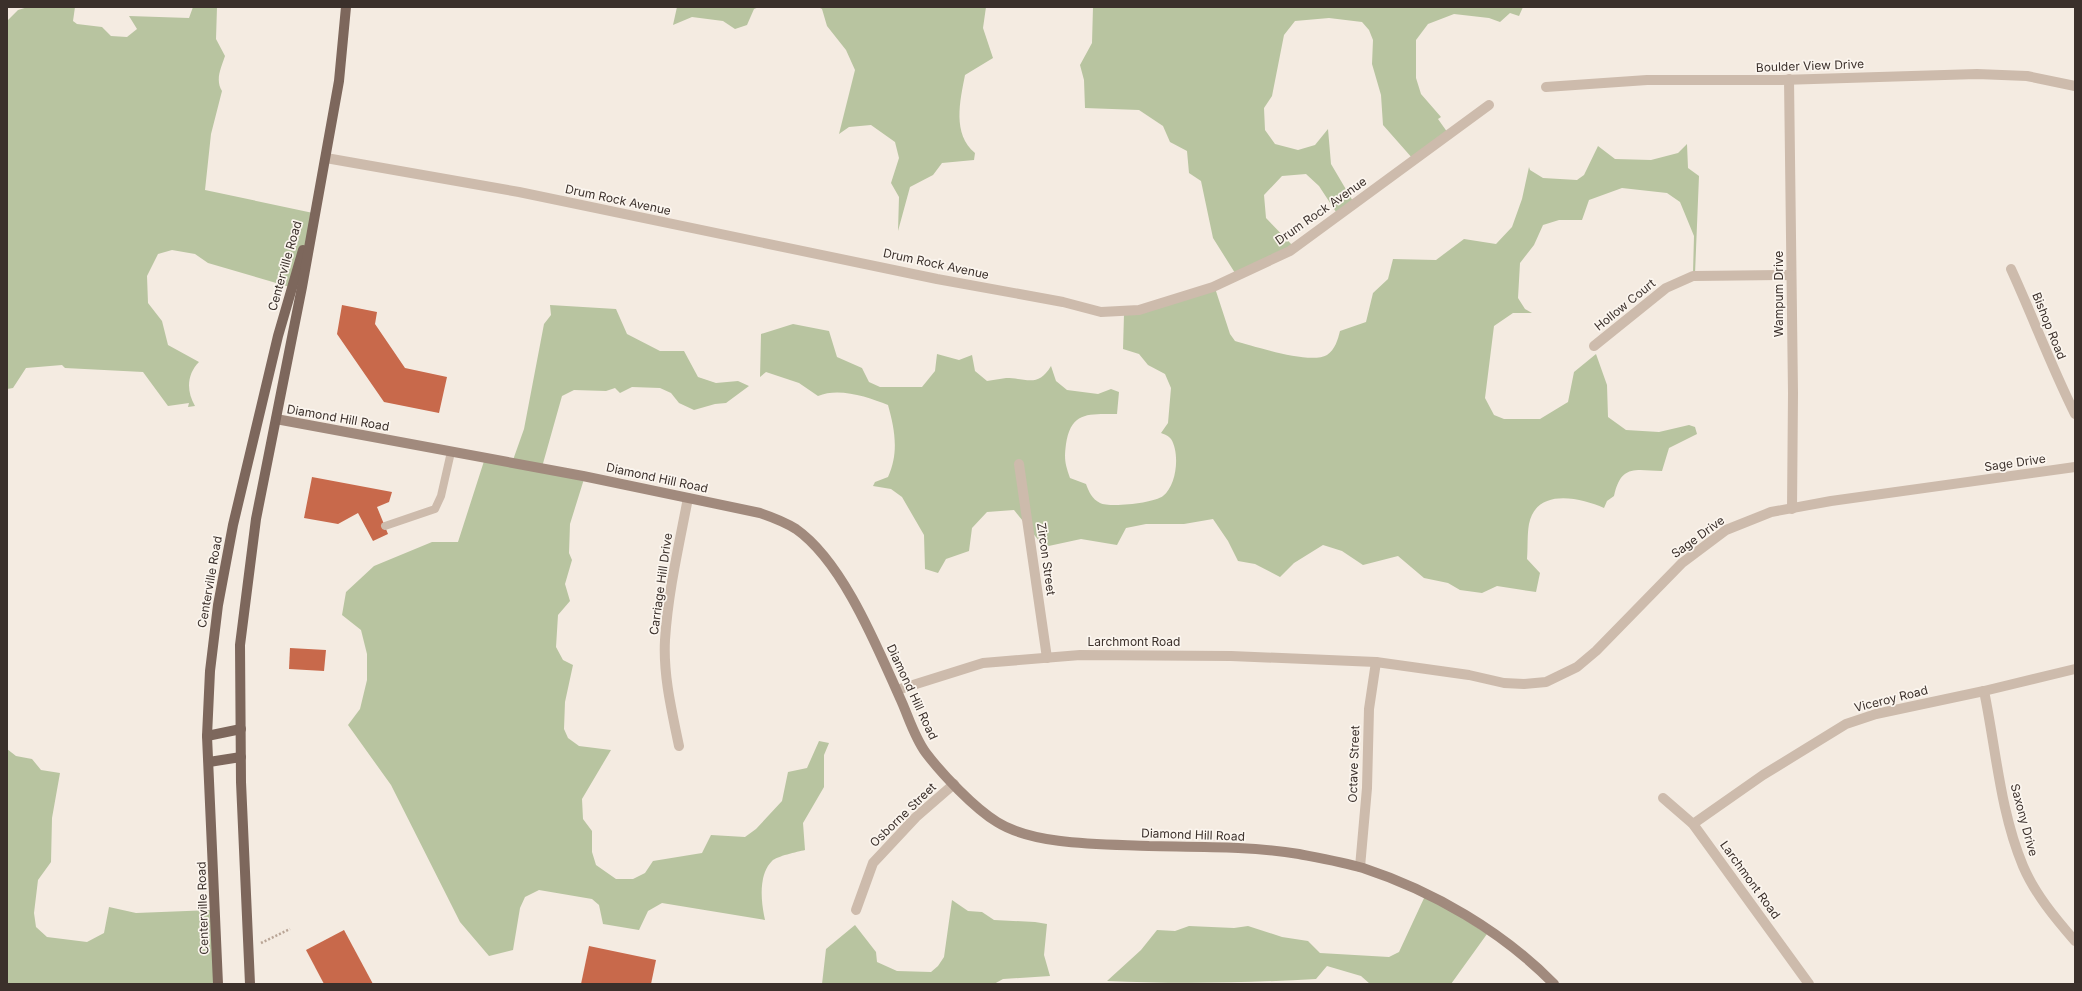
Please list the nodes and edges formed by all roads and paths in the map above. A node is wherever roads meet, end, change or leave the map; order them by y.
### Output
1 (346, 7) edge
2 (1789, 79) junction
3 (2075, 86) edge
4 (1546, 87) dead end
5 (1489, 105) dead end
6 (326, 158) junction
7 (319, 196) junction
8 (2011, 269) dead end
9 (1791, 275) junction
10 (1594, 346) dead end
11 (2075, 414) edge
12 (259, 416) junction
13 (276, 419) junction
14 (451, 452) junction
15 (1019, 464) dead end
16 (2075, 467) edge
17 (688, 498) junction
18 (1792, 509) junction
19 (385, 526) dead end
20 (1048, 658) junction
21 (1376, 662) junction
22 (2075, 669) edge
23 (897, 690) junction
24 (1984, 691) junction
25 (241, 729) junction
26 (207, 736) junction
27 (679, 746) dead end
28 (241, 757) junction
29 (209, 762) junction
30 (954, 784) junction
31 (1663, 798) dead end
32 (1693, 824) junction
33 (1360, 867) junction
34 (856, 910) dead end
35 (290, 929) dead end
36 (2075, 941) edge
37 (248, 949) junction
38 (218, 984) edge
39 (250, 984) edge
40 (1554, 984) edge
41 (1809, 984) edge

1 - 6 main road, Centerville Road
2 - 3 street, Boulder View Drive
2 - 4 street, Boulder View Drive
2 - 9 street, Wampum Drive
5 - 6 street, Drum Rock Avenue
6 - 7 main road, Centerville Road
7 - 12 main road, Centerville Road
7 - 13 main road, Centerville Road
8 - 11 street, Bishop Road
9 - 10 street, Hollow Court
9 - 18 street, Wampum Drive
12 - 13 main road
12 - 26 main road, Centerville Road
13 - 14 street, Diamond Hill Road
13 - 25 main road, Centerville Road
14 - 17 street, Diamond Hill Road
14 - 19 lane
15 - 20 street, Zircon Street
16 - 18 street, Sage Drive
17 - 23 street, Diamond Hill Road
17 - 27 street, Carriage Hill Drive
18 - 21 street, Sage Drive
20 - 21 street, Larchmont Road
20 - 23 street, Larchmont Road
21 - 33 street, Octave Street
22 - 24 street, Viceroy Road
23 - 30 street, Diamond Hill Road
24 - 32 street, Viceroy Road
24 - 36 street, Saxony Drive
25 - 26 main road
25 - 28 main road, Centerville Road
26 - 29 main road, Centerville Road
28 - 29 main road
28 - 37 main road, Centerville Road
29 - 38 main road, Centerville Road
30 - 33 street, Diamond Hill Road
30 - 34 street, Osborne Street
31 - 32 street, Larchmont Road
32 - 41 street, Larchmont Road
33 - 40 street, Diamond Hill Road
35 - 37 path
37 - 39 main road, Centerville Road

